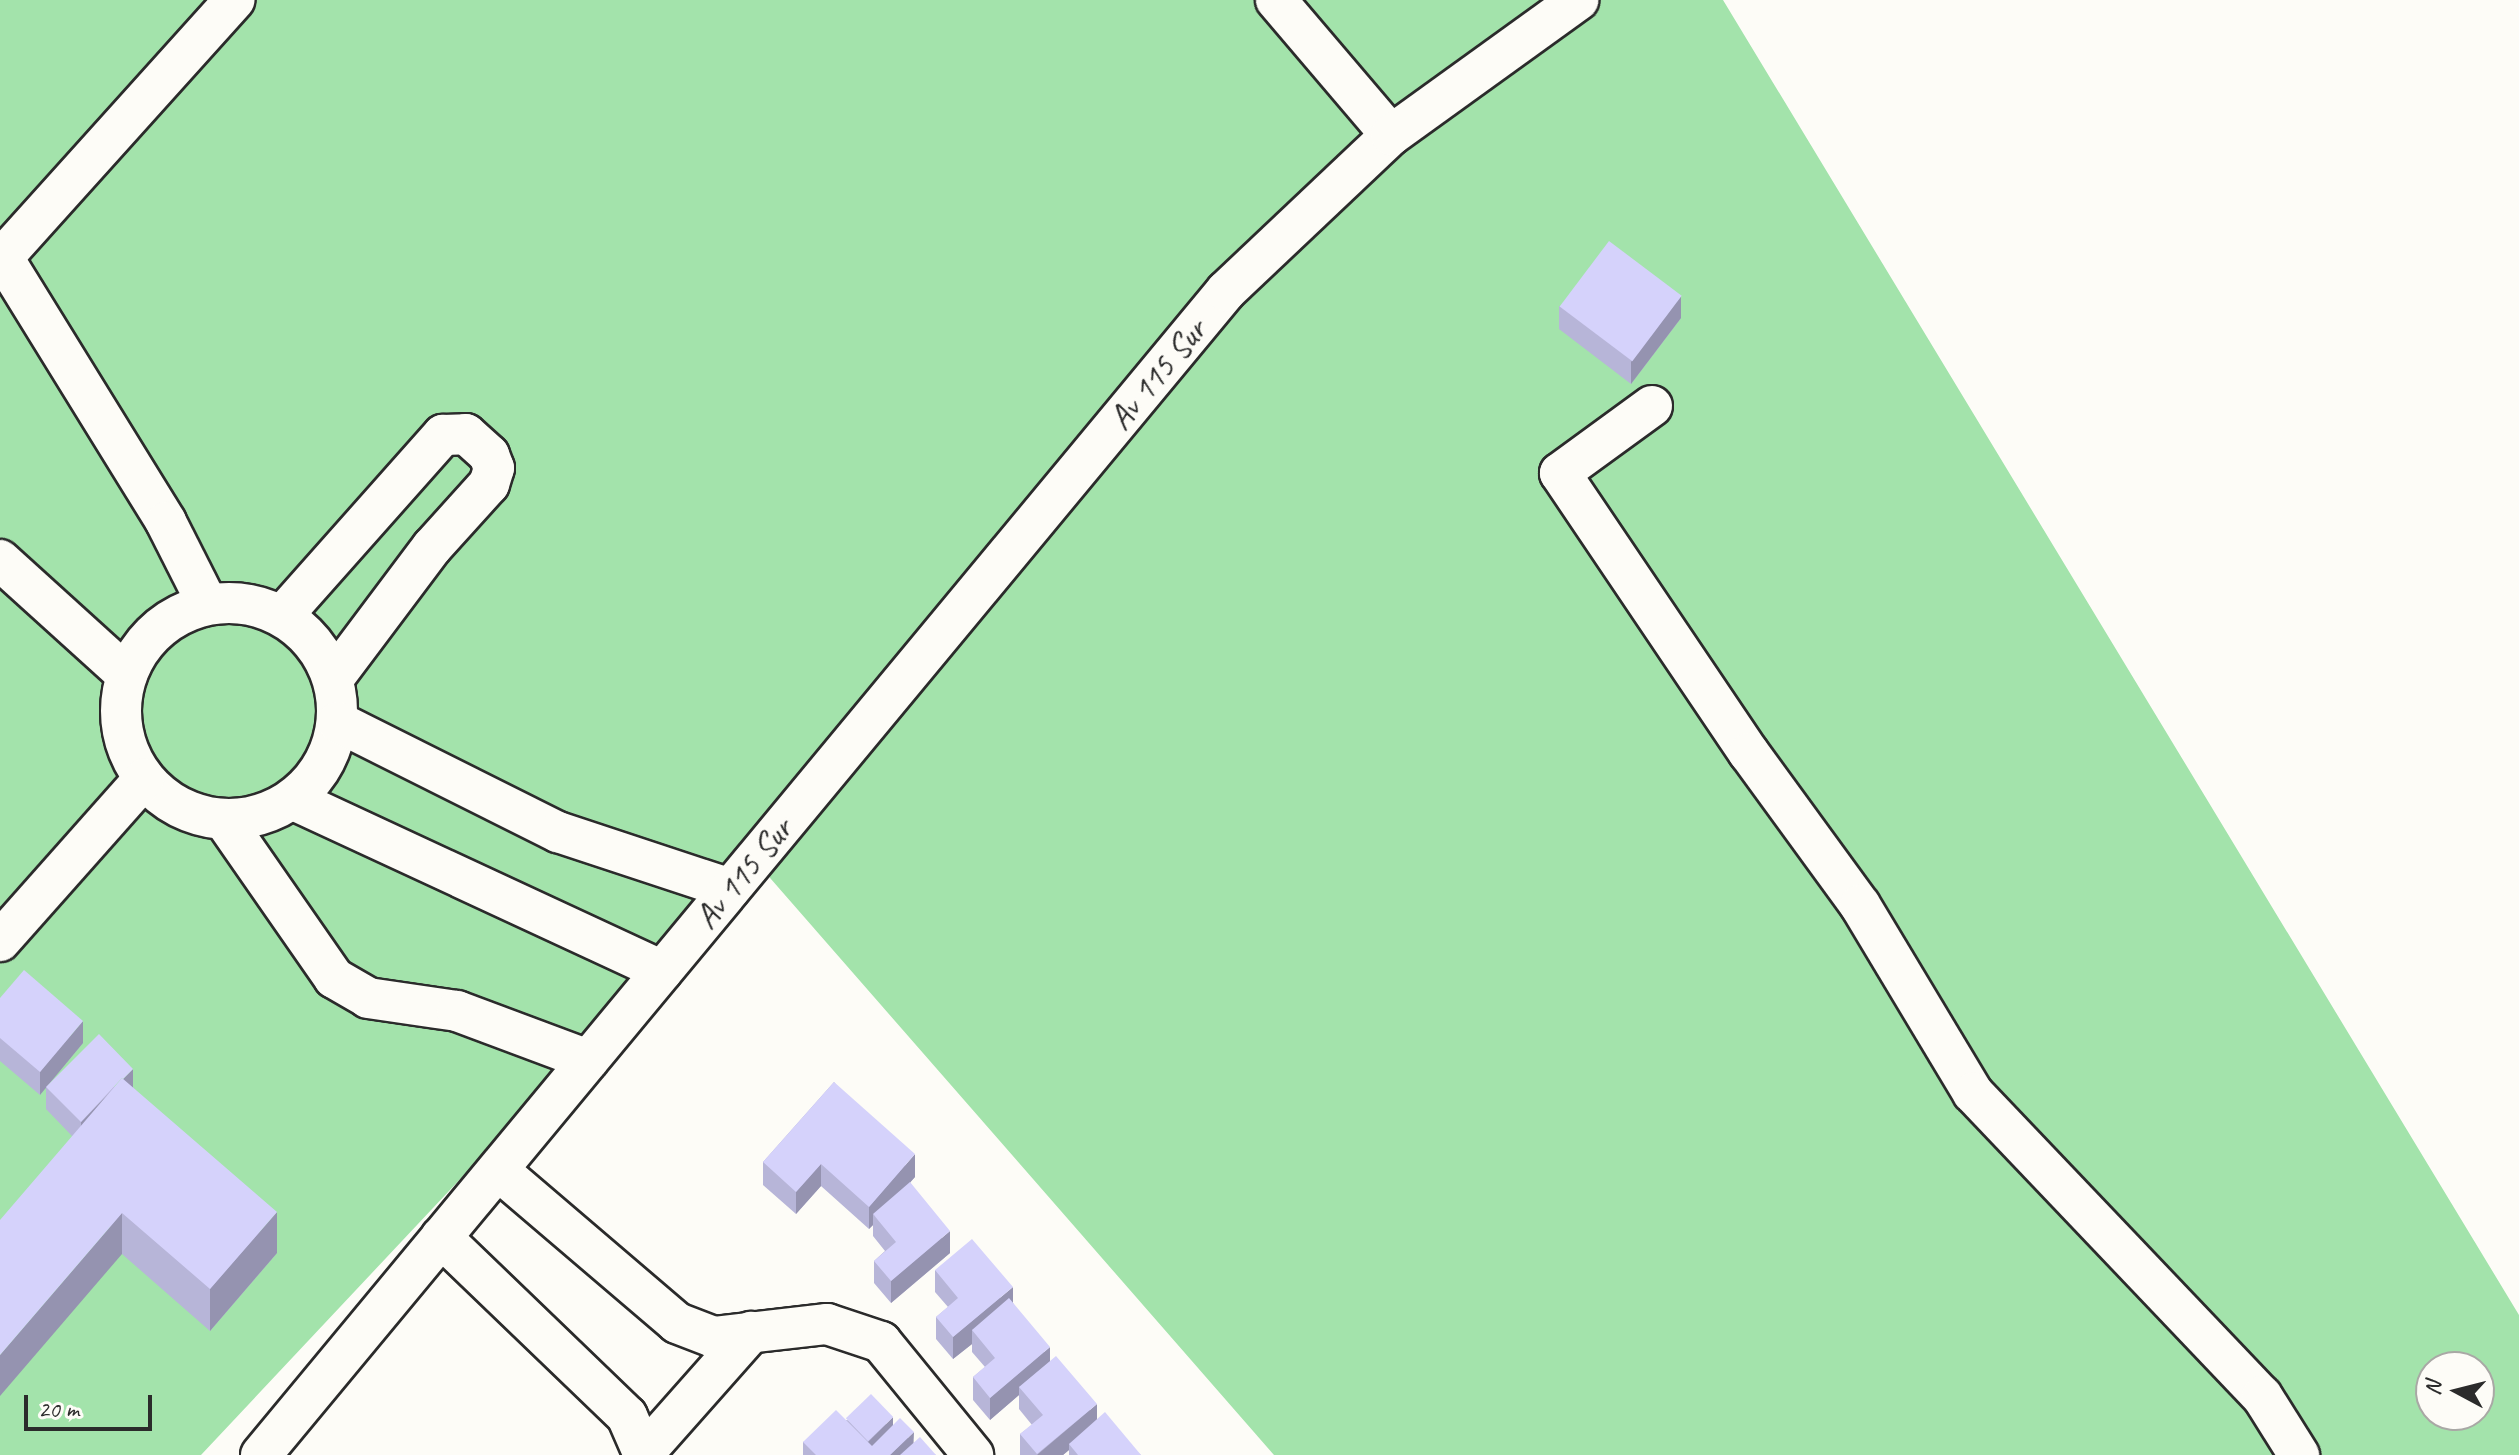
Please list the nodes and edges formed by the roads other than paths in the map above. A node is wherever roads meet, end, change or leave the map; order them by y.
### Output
1 (234, 0) edge
2 (1276, 0) edge
3 (1578, 0) edge
4 (1391, 135) junction
5 (2, 255) edge
6 (1652, 406) dead end
7 (387, 502) junction
8 (432, 547) junction
9 (0, 560) edge
10 (207, 603) junction
11 (283, 615) junction
12 (127, 675) junction
13 (333, 679) junction
14 (338, 722) junction
15 (144, 779) junction
16 (294, 800) junction
17 (225, 821) junction
18 (730, 889) junction
19 (0, 941) edge
20 (662, 971) junction
21 (588, 1060) junction
22 (498, 1170) junction
23 (441, 1237) junction
24 (751, 1332) junction
25 (644, 1454) edge
26 (261, 1455) edge
27 (973, 1455) edge
28 (2299, 1455) edge

1 - 5 street
2 - 4 street
3 - 4 street, Av 115 Sur
4 - 18 street, Av 115 Sur
5 - 10 street
6 - 28 street
7 - 8 street
7 - 8 street
7 - 11 street
8 - 13 street
9 - 12 street
10 - 11 street
10 - 12 street
11 - 13 street
12 - 15 street
13 - 14 street
14 - 16 street
14 - 18 street
15 - 17 street
15 - 19 street
16 - 17 street
16 - 20 street
17 - 21 street
18 - 20 street, Av 115 Sur
20 - 21 street, Av 115 Sur
21 - 22 street, Av 115 Sur
22 - 23 street, Av 115 Sur
22 - 24 street
23 - 25 street
23 - 26 street, Av 115 Sur
24 - 25 street
24 - 27 street

